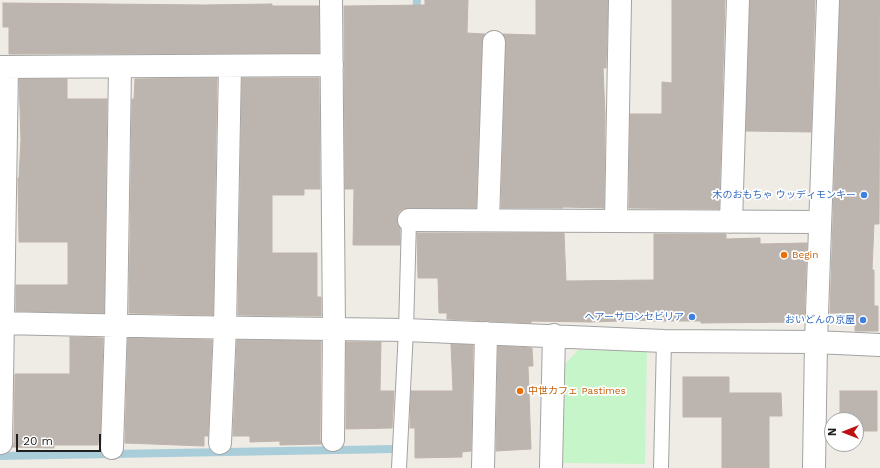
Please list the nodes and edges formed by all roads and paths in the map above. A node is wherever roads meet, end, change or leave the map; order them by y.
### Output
1 (331, 0) edge
2 (620, 0) edge
3 (738, 0) edge
4 (828, 0) edge
5 (494, 42) dead end
6 (230, 66) junction
7 (332, 66) junction
8 (3, 67) edge
9 (120, 67) junction
10 (409, 220) joint
11 (488, 220) junction
12 (616, 221) junction
13 (731, 222) junction
14 (820, 222) junction
15 (1, 323) edge
16 (116, 325) junction
17 (225, 328) junction
18 (334, 329) junction
19 (406, 330) junction
20 (486, 333) junction
21 (554, 336) junction
22 (664, 341) junction
23 (816, 342) junction
24 (880, 345) edge
25 (333, 440) dead end
26 (0, 443) edge
27 (220, 443) dead end
28 (112, 448) dead end
29 (399, 468) edge
30 (483, 468) edge
31 (551, 468) edge
32 (661, 468) edge
33 (814, 468) edge

1 - 7 street
2 - 12 street
3 - 13 street
4 - 14 street
5 - 11 street
6 - 7 street
6 - 9 street
6 - 17 street
7 - 18 street
8 - 9 street
8 - 15 street
9 - 16 street
10 - 11 street
10 - 19 lane
11 - 12 street
12 - 13 street
13 - 14 street
14 - 23 street
15 - 16 street
15 - 26 street
16 - 17 street
16 - 28 street
17 - 18 street
17 - 27 street
18 - 19 street
18 - 25 street
19 - 20 street
19 - 29 lane
20 - 21 street
20 - 30 street
21 - 22 street
21 - 31 street
22 - 23 street
22 - 32 lane
23 - 24 street
23 - 33 street

